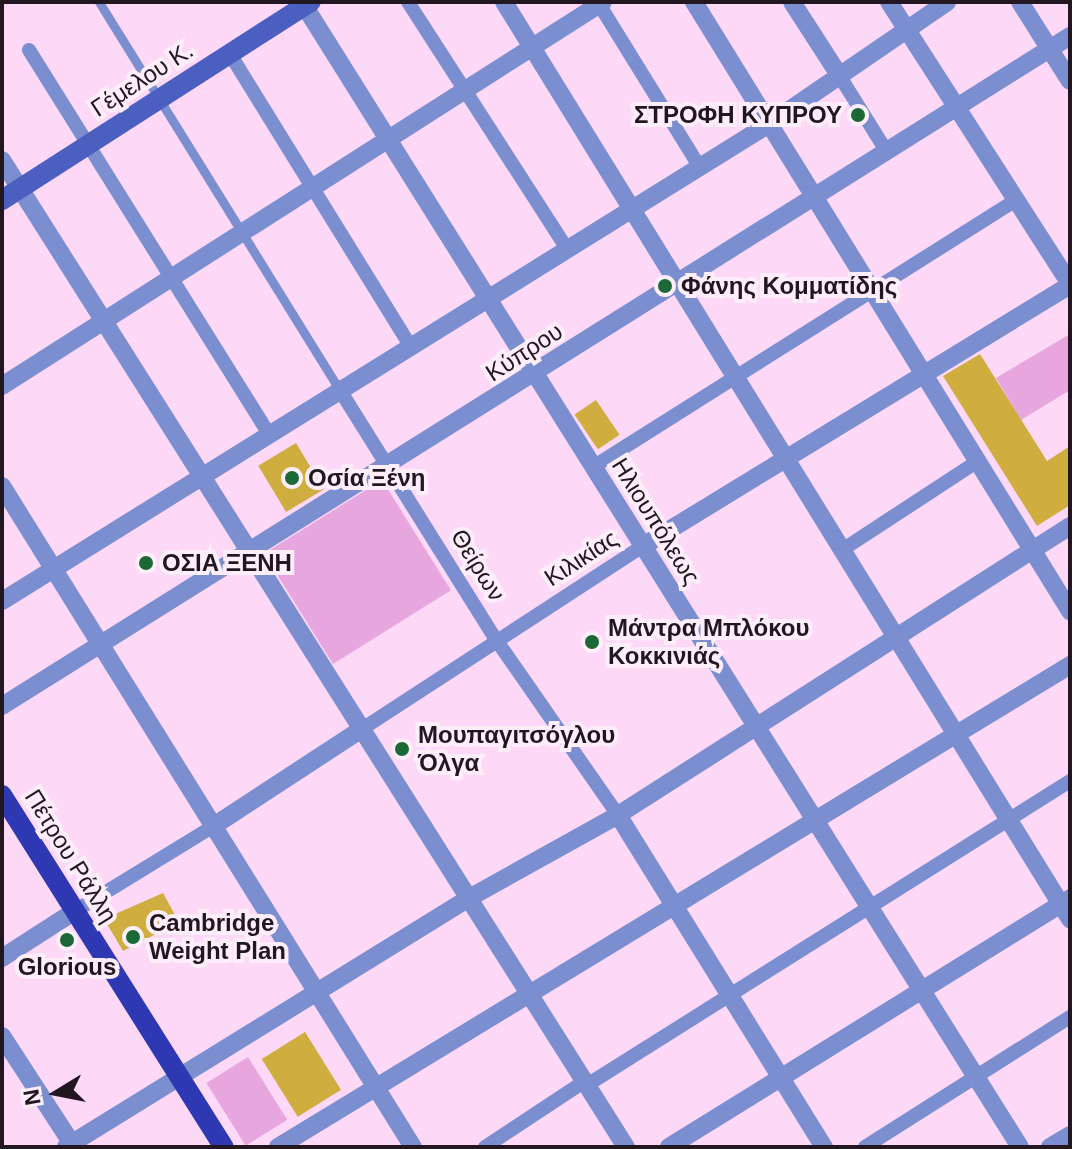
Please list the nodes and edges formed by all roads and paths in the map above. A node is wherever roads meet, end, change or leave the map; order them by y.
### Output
1 (99, 2) edge
2 (408, 2) edge
3 (504, 2) edge
4 (694, 2) edge
5 (792, 2) edge
6 (889, 2) edge
7 (947, 2) edge
8 (1020, 2) edge
9 (306, 3) edge
10 (601, 3) edge
11 (906, 28) junction
12 (1070, 36) edge
13 (532, 47) junction
14 (1049, 48) junction
15 (29, 50) dead end
16 (230, 54) junction
17 (839, 75) junction
18 (1070, 81) edge
19 (467, 89) junction
20 (160, 99) junction
21 (957, 106) junction
22 (769, 124) junction
23 (388, 139) junction
24 (89, 145) junction
25 (887, 152) junction
26 (2, 160) edge
27 (699, 166) junction
28 (312, 188) junction
29 (20, 189) junction
30 (816, 199) junction
31 (2, 200) edge
32 (1016, 200) junction
33 (630, 207) junction
34 (242, 232) junction
35 (566, 247) junction
36 (171, 277) junction
37 (677, 282) junction
38 (1070, 284) edge
39 (873, 290) junction
40 (487, 297) junction
41 (104, 321) junction
42 (409, 344) junction
43 (535, 374) junction
44 (926, 374) junction
45 (736, 377) junction
46 (4, 379) edge
47 (338, 387) junction
48 (267, 431) junction
49 (978, 461) junction
50 (788, 462) junction
51 (389, 467) junction
52 (593, 467) junction
53 (200, 473) junction
54 (2, 486) edge
55 (1070, 526) edge
56 (643, 546) junction
57 (842, 550) junction
58 (1033, 551) junction
59 (250, 553) junction
60 (53, 568) junction
61 (2, 601) edge
62 (1070, 611) edge
63 (896, 636) junction
64 (497, 641) junction
65 (100, 645) junction
66 (1070, 665) edge
67 (2, 706) edge
68 (755, 724) junction
69 (362, 729) junction
70 (956, 734) junction
71 (1070, 781) edge
72 (2, 795) edge
73 (618, 815) junction
74 (815, 820) junction
75 (1009, 820) junction
76 (212, 827) junction
77 (469, 898) junction
78 (1067, 907) edge
79 (675, 908) junction
80 (871, 908) junction
81 (75, 911) junction
82 (2, 958) edge
83 (922, 990) junction
84 (528, 992) junction
85 (317, 993) junction
86 (730, 996) junction
87 (1070, 1017) edge
88 (2, 1036) edge
89 (180, 1076) junction
90 (976, 1076) junction
91 (781, 1077) junction
92 (586, 1083) junction
93 (376, 1087) junction
94 (1070, 1135) edge
95 (71, 1146) edge
96 (224, 1147) edge
97 (278, 1147) edge
98 (413, 1147) edge
99 (485, 1147) edge
100 (626, 1147) edge
101 (669, 1147) edge
102 (824, 1147) edge
103 (865, 1147) edge
104 (1020, 1147) edge
105 (1050, 1147) edge

1 - 20 lane, Θείρων
2 - 19 street
3 - 13 street
4 - 22 street
5 - 17 street
6 - 11 street
7 - 11 street
8 - 14 street
9 - 16 main road, Γέμελου Κ.
9 - 23 street, Ηλιουπόλεως
10 - 13 street
10 - 27 street
11 - 17 street
11 - 21 street
12 - 14 street, Κύπρου
13 - 19 street
13 - 33 street
14 - 18 street
14 - 21 street, Κύπρου
15 - 24 street
16 - 20 main road, Γέμελου Κ.
16 - 28 street
17 - 22 street
17 - 25 street
19 - 23 street
19 - 35 street
20 - 24 main road, Γέμελου Κ.
20 - 34 lane, Θείρων
21 - 25 street, Κύπρου
21 - 32 street
22 - 27 street
22 - 30 street
23 - 28 street
23 - 40 street, Ηλιουπόλεως
24 - 29 main road, Γέμελου Κ.
24 - 36 street
25 - 30 street, Κύπρου
26 - 29 street
27 - 33 street
28 - 34 street
28 - 42 street
29 - 31 main road, Γέμελου Κ.
29 - 41 street
30 - 37 street, Κύπρου
30 - 39 street
32 - 38 street
32 - 39 street
33 - 35 street
33 - 37 street
34 - 36 street
34 - 47 lane, Θείρων
35 - 40 street
36 - 41 street
36 - 48 street
37 - 43 street, Κύπρου
37 - 45 street
38 - 44 street, Κιλικίας
39 - 44 street
39 - 45 street
40 - 42 street
40 - 43 street, Ηλιουπόλεως
41 - 46 street
41 - 53 street
42 - 47 street
43 - 51 street, Κύπρου
43 - 52 street, Ηλιουπόλεως
44 - 49 street
44 - 50 street, Κιλικίας
45 - 50 street
45 - 52 street
47 - 48 street
47 - 51 street, Θείρων
48 - 53 street
49 - 57 street
49 - 58 street
50 - 56 street, Κιλικίας
50 - 57 street
51 - 59 street, Κύπρου
51 - 64 street, Θείρων
52 - 56 street, Ηλιουπόλεως
53 - 59 street
53 - 60 street
54 - 60 street
55 - 58 street
56 - 64 street, Κιλικίας
56 - 68 street, Ηλιουπόλεως
57 - 63 street
58 - 62 street
58 - 63 street
59 - 65 street, Κύπρου
59 - 69 street
60 - 61 street
60 - 65 street
63 - 68 street
63 - 70 street
64 - 69 street, Κιλικίας
64 - 73 street, Θείρων
65 - 67 street, Κύπρου
65 - 76 street
66 - 70 street
68 - 73 street
68 - 74 street, Ηλιουπόλεως
69 - 76 street, Κιλικίας
69 - 77 street
70 - 74 street
70 - 75 street
71 - 75 street
72 - 81 main road, Πέτρου Ράλλη
73 - 77 street
73 - 79 street, Θείρων
74 - 79 street
74 - 80 street, Ηλιουπόλεως
75 - 78 street
75 - 80 street
76 - 81 street, Κιλικίας
76 - 85 street
77 - 84 street
77 - 85 street
78 - 83 street
79 - 84 street
79 - 86 street, Θείρων
80 - 83 street, Ηλιουπόλεως
80 - 86 street
81 - 82 street, Κιλικίας
81 - 89 main road, Πέτρου Ράλλη
83 - 90 street, Ηλιουπόλεως
83 - 91 street
84 - 92 street
84 - 93 street
85 - 89 street
85 - 93 street
86 - 91 street, Θείρων
86 - 92 street
87 - 90 street
88 - 95 street
89 - 95 street
89 - 96 main road, Πέτρου Ράλλη
90 - 103 street
90 - 104 street, Ηλιουπόλεως
91 - 101 street
91 - 102 street, Θείρων
92 - 99 street
92 - 100 street
93 - 97 street
93 - 98 street
94 - 105 street

